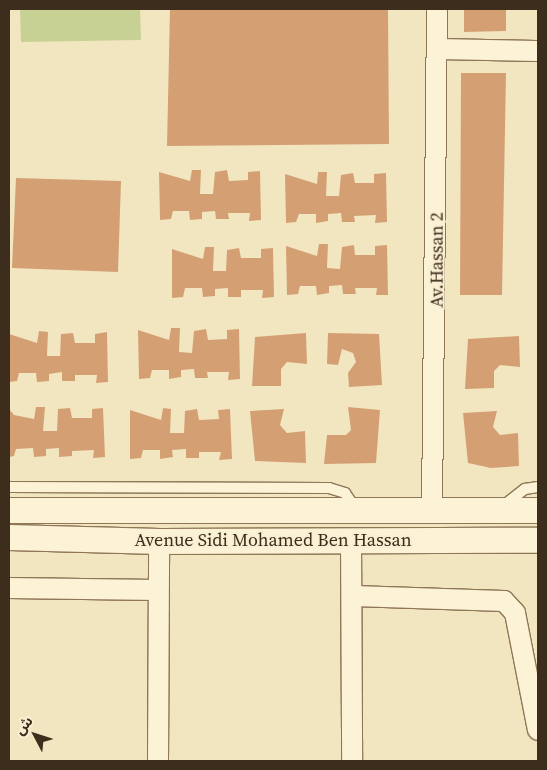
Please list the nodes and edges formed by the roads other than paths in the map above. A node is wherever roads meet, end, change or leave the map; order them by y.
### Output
1 (437, 9) edge
2 (437, 49) junction
3 (538, 51) edge
4 (9, 487) edge
5 (538, 487) edge
6 (9, 510) edge
7 (499, 510) junction
8 (538, 510) edge
9 (358, 511) junction
10 (432, 512) junction
11 (9, 537) edge
12 (351, 540) junction
13 (538, 540) edge
14 (159, 541) junction
15 (9, 588) edge
16 (157, 590) junction
17 (354, 596) junction
18 (538, 730) edge
19 (158, 761) edge
20 (352, 761) edge

1 - 2 street, Av.Hassan 2
2 - 3 street
2 - 10 street, Av.Hassan 2
4 - 9 lane
5 - 7 lane
6 - 9 street, Avenue Sidi Mohamed Ben Hassan
7 - 8 street, Avenue Sidi Mohamed Ben Hassan
7 - 10 street, Avenue Sidi Mohamed Ben Hassan
9 - 10 street, Avenue Sidi Mohamed Ben Hassan
11 - 14 street, Avenue Sidi Mohamed Ben Hassan
12 - 13 street, Avenue Sidi Mohamed Ben Hassan
12 - 14 street, Avenue Sidi Mohamed Ben Hassan
12 - 17 street
14 - 16 street
15 - 16 street
16 - 19 street
17 - 18 street
17 - 20 street

